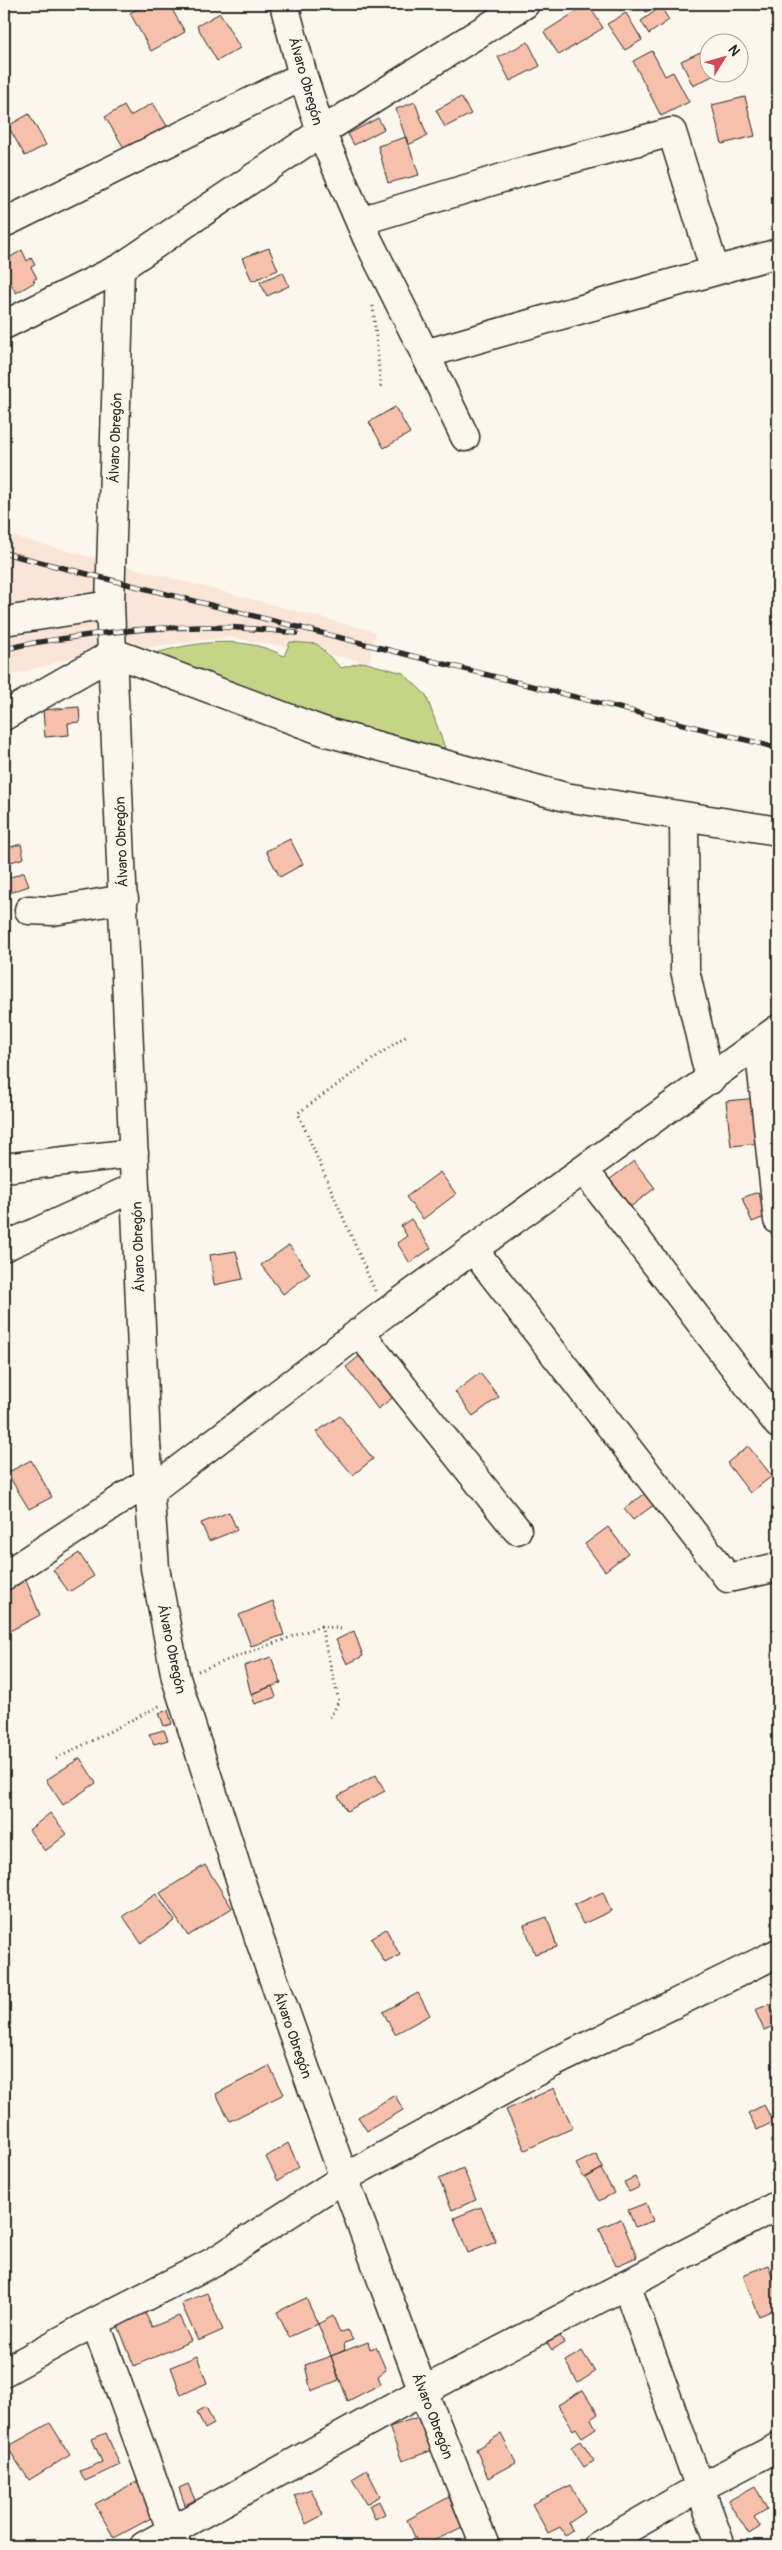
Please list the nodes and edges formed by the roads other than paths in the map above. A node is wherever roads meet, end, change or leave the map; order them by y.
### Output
1 (284, 4) edge
2 (525, 4) edge
3 (303, 76) junction
4 (321, 132) junction
5 (360, 221) junction
6 (4, 223) edge
7 (778, 253) edge
8 (120, 268) junction
9 (715, 271) junction
10 (4, 325) edge
11 (425, 354) junction
12 (465, 437) dead end
13 (110, 605) junction
14 (4, 621) edge
15 (114, 653) junction
16 (4, 716) edge
17 (684, 816) junction
18 (778, 831) edge
19 (124, 899) junction
20 (29, 910) dead end
21 (769, 1037) edge
22 (710, 1080) junction
23 (134, 1153) junction
24 (4, 1168) edge
25 (584, 1170) junction
26 (135, 1187) junction
27 (778, 1220) edge
28 (4, 1247) edge
29 (473, 1249) junction
30 (359, 1332) junction
31 (778, 1424) edge
32 (149, 1486) junction
33 (517, 1530) dead end
34 (778, 1567) edge
35 (4, 1576) edge
36 (778, 1953) edge
37 (344, 2178) junction
38 (778, 2205) edge
39 (626, 2284) junction
40 (95, 2322) junction
41 (4, 2372) edge
42 (423, 2391) junction
43 (778, 2447) edge
44 (698, 2488) junction
45 (175, 2538) edge
46 (144, 2546) edge
47 (485, 2546) edge
48 (598, 2546) edge
49 (721, 2546) edge

1 - 3 street, Álvaro Obregón
2 - 4 street
3 - 4 street, Álvaro Obregón
3 - 6 street
4 - 5 street
4 - 8 street, Álvaro Obregón
5 - 9 street
5 - 11 street
7 - 9 street
8 - 10 street
8 - 13 street, Álvaro Obregón
9 - 11 street
11 - 12 street
13 - 14 street
13 - 15 street, Álvaro Obregón
15 - 16 street
15 - 17 street
15 - 19 street, Álvaro Obregón
17 - 18 street
17 - 22 street
19 - 20 street
19 - 23 street, Álvaro Obregón
21 - 22 street
21 - 27 street
22 - 25 street
23 - 24 street
23 - 26 street, Álvaro Obregón
25 - 29 street
25 - 31 street
26 - 28 street
26 - 32 street, Álvaro Obregón
29 - 30 street
29 - 34 street
30 - 32 street
30 - 33 street
32 - 35 street
32 - 37 street, Álvaro Obregón
36 - 37 street
37 - 40 street
37 - 42 street, Álvaro Obregón
38 - 39 street
39 - 42 street
39 - 44 street
40 - 41 street
40 - 45 street
42 - 45 street
42 - 47 street, Álvaro Obregón
43 - 44 street
44 - 48 street
44 - 49 street
45 - 46 street

